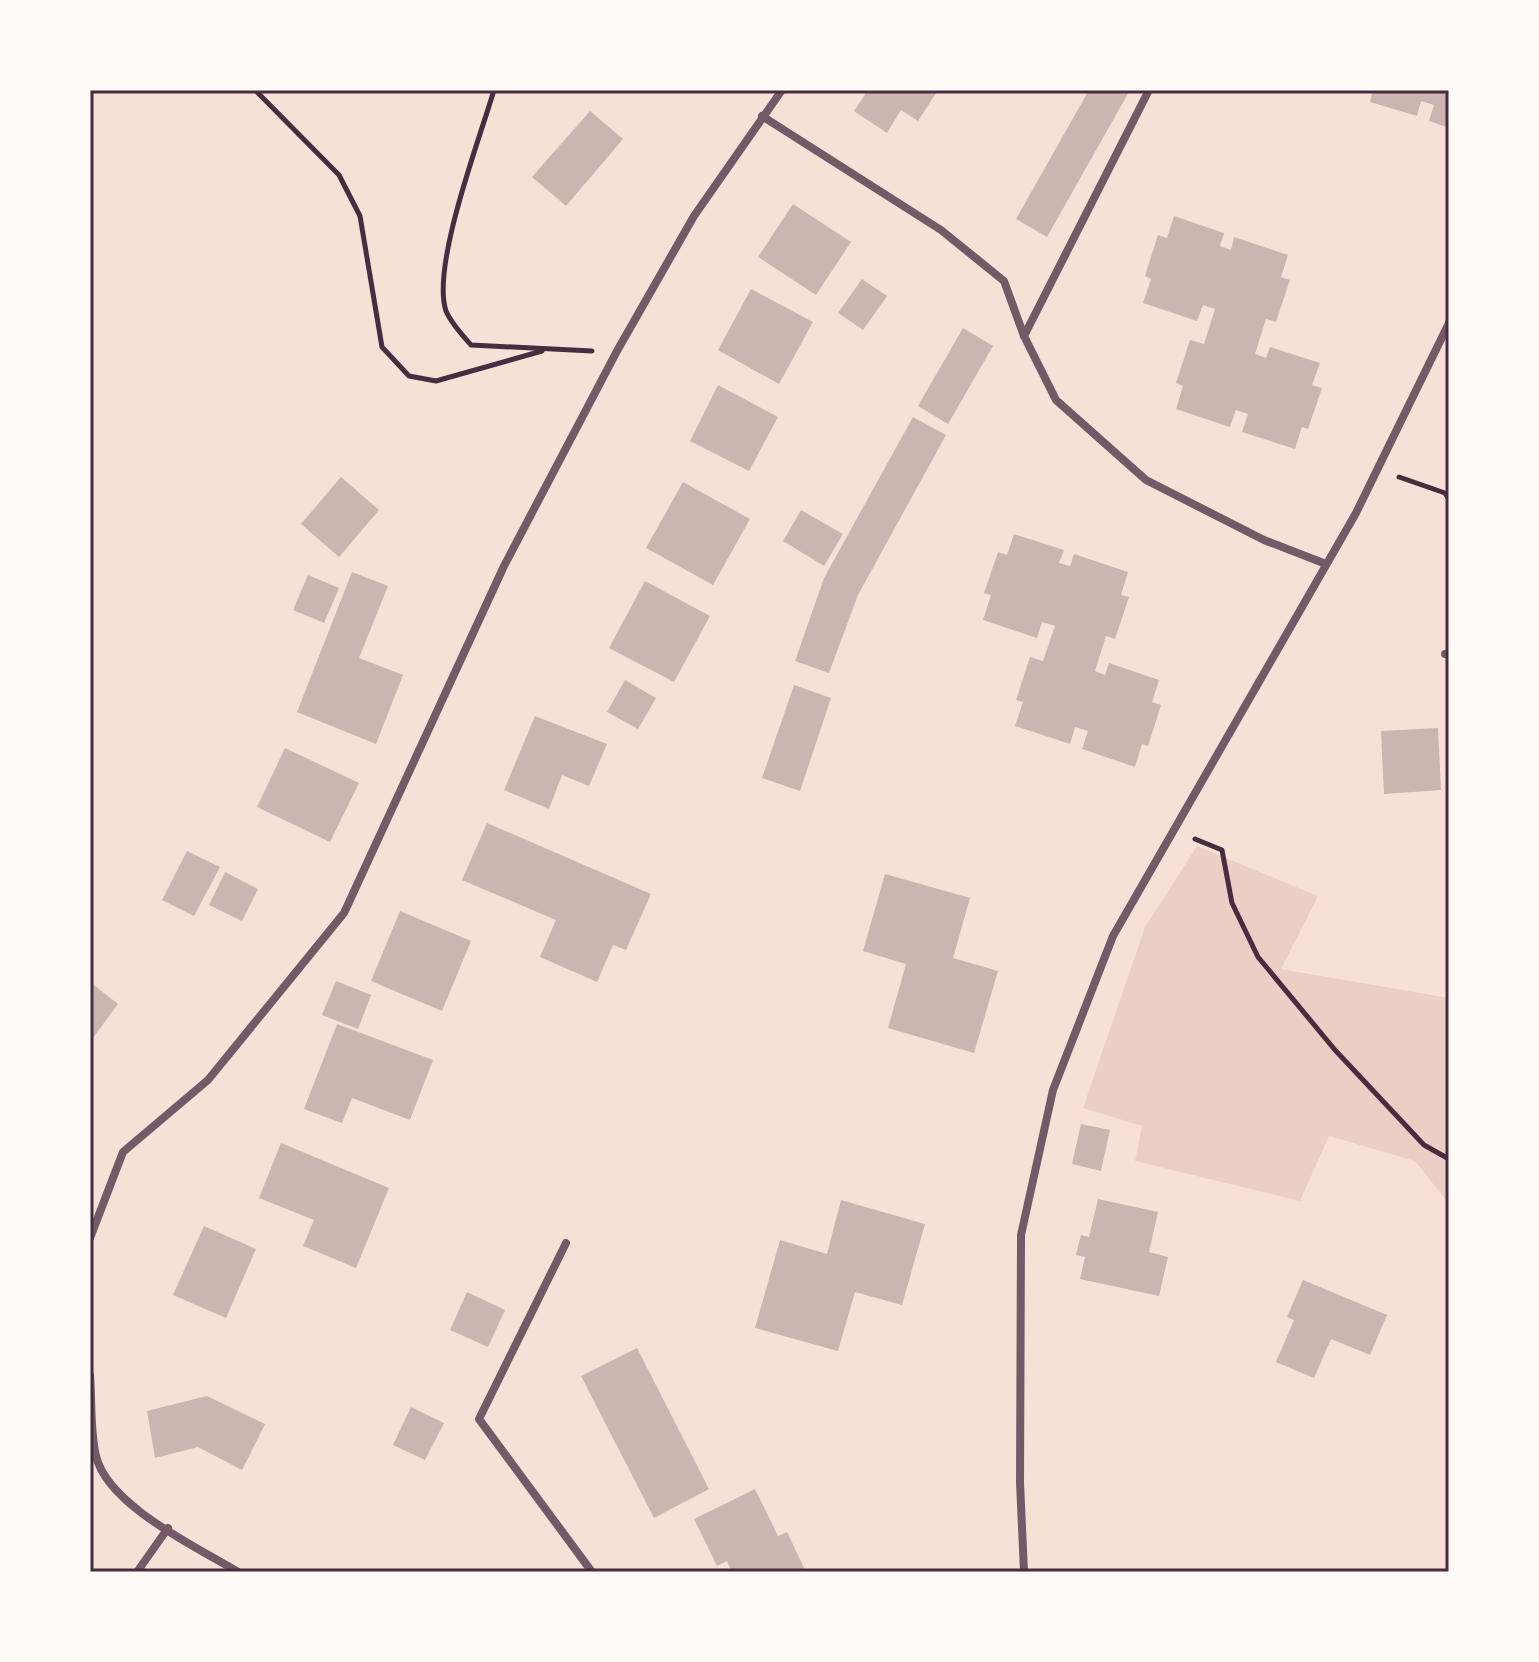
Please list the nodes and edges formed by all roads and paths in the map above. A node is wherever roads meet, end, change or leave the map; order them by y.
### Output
1 (255, 90) edge
2 (494, 90) edge
3 (782, 90) edge
4 (1149, 90) edge
5 (762, 116) junction
6 (1449, 323) edge
7 (1024, 336) junction
8 (542, 351) junction
9 (617, 351) junction
10 (1377, 469) junction
11 (1449, 499) edge
12 (1326, 564) junction
13 (1176, 831) junction
14 (1449, 1159) edge
15 (90, 1238) edge
16 (566, 1243) dead end
17 (90, 1375) edge
18 (168, 1528) junction
19 (137, 1572) edge
20 (238, 1572) edge
21 (592, 1572) edge
22 (1024, 1572) edge

1 - 8 path
2 - 8 path
3 - 5 street
4 - 7 street
5 - 7 street
5 - 9 street
6 - 10 street
7 - 12 street
8 - 9 path
9 - 15 street
10 - 11 path
10 - 12 street
12 - 13 street
13 - 14 path
13 - 22 street
16 - 21 street
17 - 18 street
18 - 19 street
18 - 20 street

